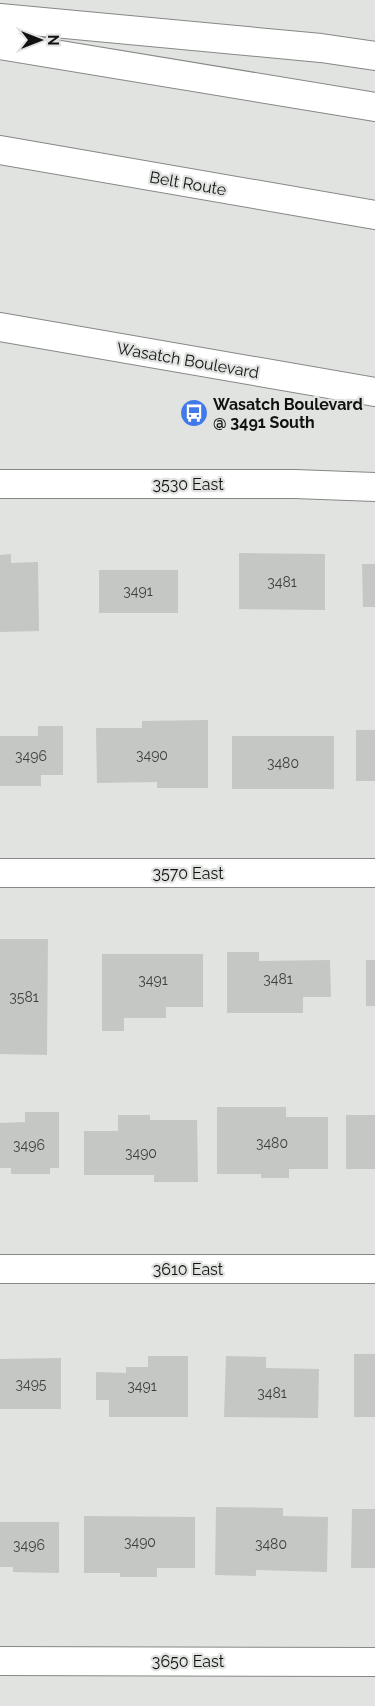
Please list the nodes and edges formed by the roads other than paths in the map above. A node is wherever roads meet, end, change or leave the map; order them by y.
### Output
1 (0, 18) edge
2 (0, 44) edge
3 (375, 56) edge
4 (375, 107) edge
5 (0, 150) edge
6 (375, 215) edge
7 (0, 327) edge
8 (375, 392) edge
9 (0, 484) edge
10 (375, 487) edge
11 (0, 873) edge
12 (375, 873) edge
13 (0, 1269) edge
14 (375, 1269) edge
15 (0, 1661) edge
16 (375, 1662) edge

1 - 3 main road
2 - 4 main road
5 - 6 main road, Belt Route
7 - 8 main road, Wasatch Boulevard
9 - 10 main road, 3530 East
11 - 12 main road, 3570 East
13 - 14 main road, 3610 East
15 - 16 main road, 3650 East

